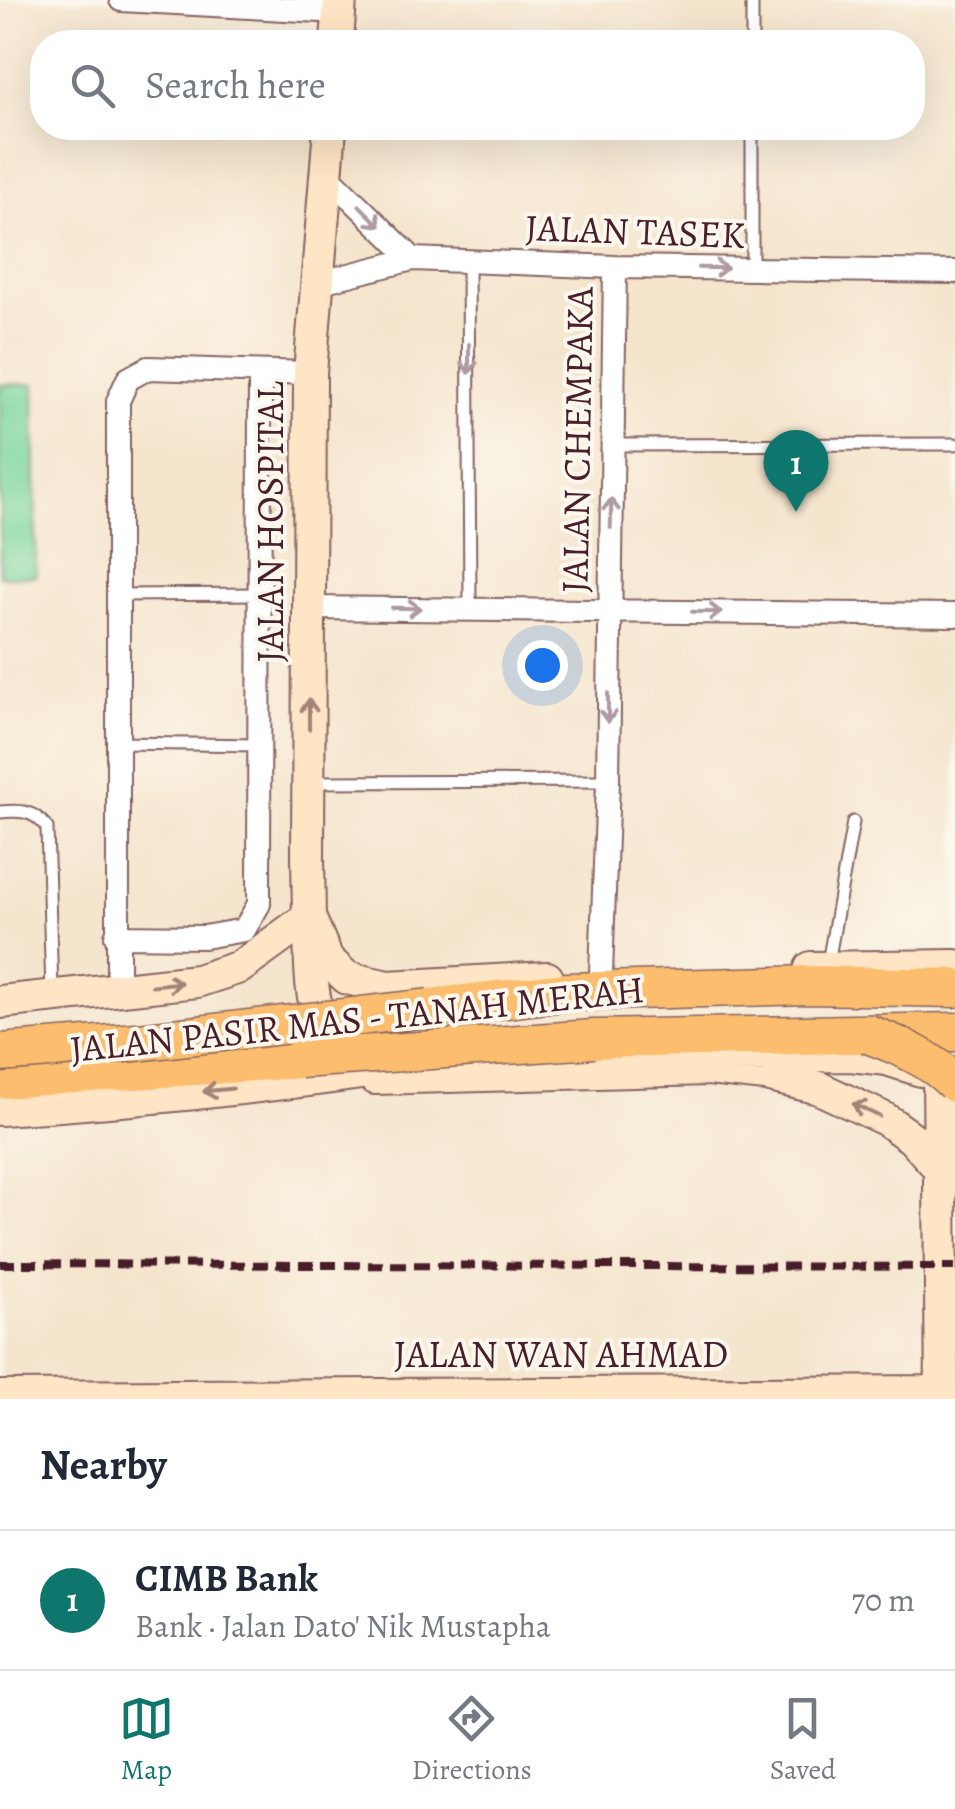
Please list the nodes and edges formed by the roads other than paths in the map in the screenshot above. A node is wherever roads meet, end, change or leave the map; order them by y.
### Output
1 (122, 0) edge
2 (752, 0) edge
3 (339, 18) edge
4 (752, 30) edge
5 (329, 140) edge
6 (752, 140) edge
7 (326, 174) junction
8 (413, 259) junction
9 (468, 261) junction
10 (616, 267) junction
11 (752, 269) junction
12 (955, 272) edge
13 (317, 283) junction
14 (260, 372) junction
15 (310, 373) junction
16 (955, 444) edge
17 (613, 445) junction
18 (118, 594) junction
19 (260, 594) junction
20 (308, 608) junction
21 (470, 609) junction
22 (609, 610) junction
23 (955, 615) edge
24 (117, 743) junction
25 (260, 745) junction
26 (608, 781) junction
27 (309, 782) junction
28 (0, 812) edge
29 (853, 822) dead end
30 (310, 917) junction
31 (116, 936) junction
32 (955, 966) edge
33 (827, 968) junction
34 (601, 974) junction
35 (955, 988) edge
36 (118, 989) junction
37 (52, 996) junction
38 (502, 999) junction
39 (0, 1002) edge
40 (955, 1010) edge
41 (955, 1032) edge
42 (868, 1034) junction
43 (0, 1053) edge
44 (438, 1062) junction
45 (950, 1078) edge
46 (0, 1080) edge
47 (315, 1080) junction
48 (0, 1110) edge
49 (941, 1170) junction
50 (942, 1396) edge
51 (0, 1397) edge
52 (169, 1398) edge

1 - 3 street
2 - 4 lane
5 - 7 main road, JALAN HOSPITAL
6 - 11 lane
7 -> 8 street
7 - 13 main road, JALAN HOSPITAL
8 - 9 street, JALAN TASEK
8 - 13 street, JALAN TASEK
9 - 10 street, JALAN TASEK
9 -> 21 lane
10 -> 11 street, JALAN TASEK
10 - 17 street, JALAN CHEMPAKA
11 - 12 street, JALAN TASEK
13 - 15 main road, JALAN HOSPITAL
14 - 15 street
14 - 18 street
14 - 19 street
15 - 20 main road, JALAN HOSPITAL
16 - 17 lane
22 -> 17 street, JALAN CHEMPAKA
18 - 19 lane
18 - 24 street
19 - 25 street
20 -> 21 street
27 -> 20 main road, JALAN HOSPITAL
21 - 22 street
22 -> 23 street
22 -> 26 street, JALAN CHEMPAKA
24 - 25 lane
24 - 31 street
25 - 31 street
26 - 27 lane
26 - 34 street, JALAN CHEMPAKA
27 - 30 main road, JALAN HOSPITAL
28 - 37 lane
29 - 33 lane
30 - 34 main road, JALAN HOSPITAL
36 -> 30 main road
30 - 44 main road
31 - 36 street
32 - 33 main road, JALAN HOSPITAL
33 - 34 main road, JALAN HOSPITAL
35 - 38 main road, JALAN PASIR MAS - TANAH MERAH
36 - 37 main road
37 - 39 main road
38 - 40 main road
38 - 43 main road, JALAN PASIR MAS - TANAH MERAH, bridge
41 - 42 main road, JALAN PASIR MAS - TANAH MERAH
42 - 45 main road, bridge
42 - 46 main road, JALAN PASIR MAS - TANAH MERAH, bridge
44 - 45 main road
44 - 47 main road
45 - 49 main road
47 -> 48 main road
49 -> 47 main road
49 - 50 main road
50 - 52 main road, JALAN WAN AHMAD
51 - 52 main road, JALAN WAN AHMAD

